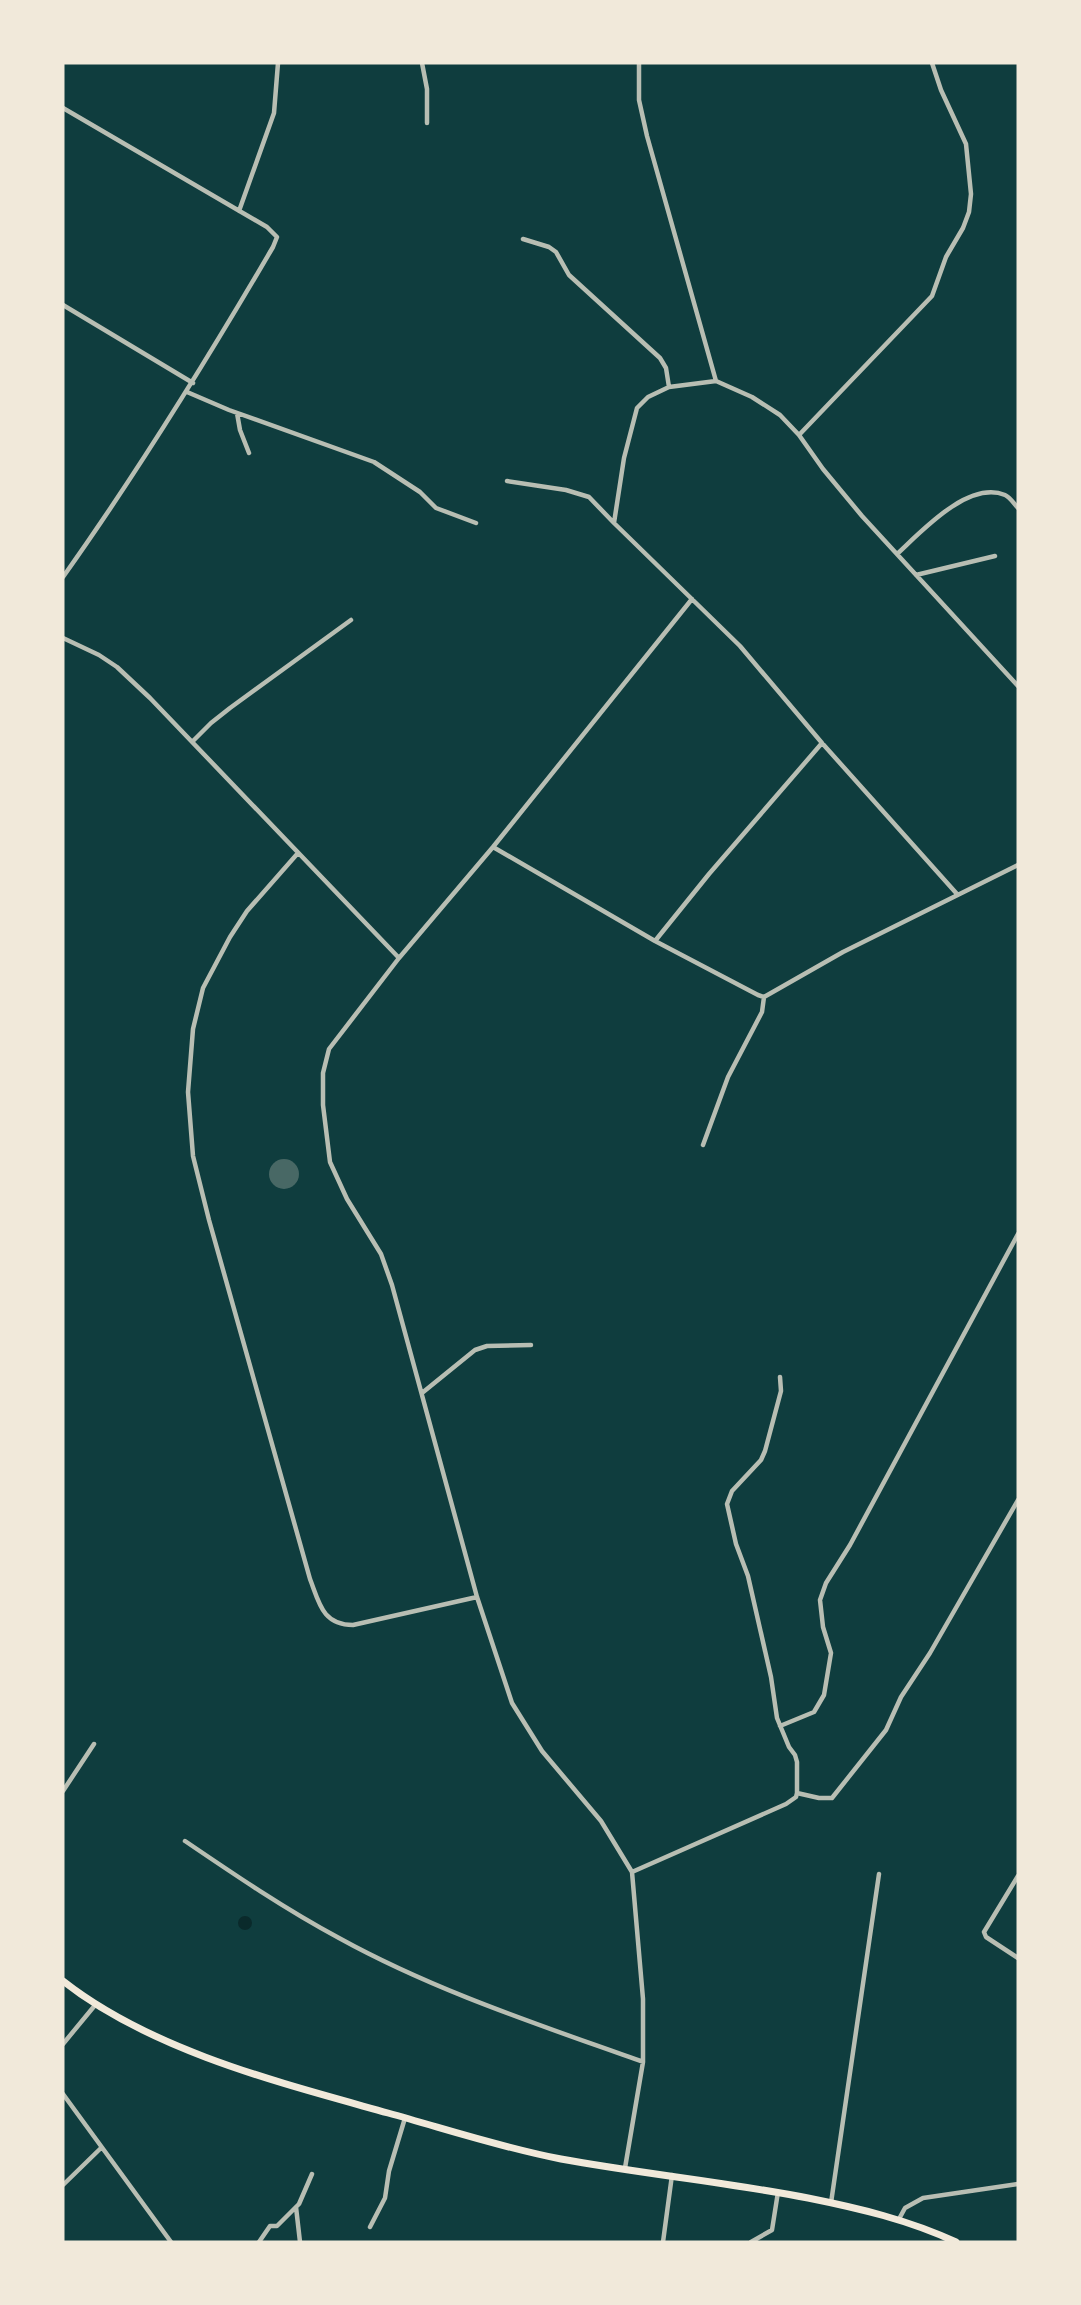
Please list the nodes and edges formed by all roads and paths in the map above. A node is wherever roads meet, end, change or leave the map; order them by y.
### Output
1 (278, 63) edge
2 (422, 63) edge
3 (639, 63) edge
4 (932, 63) edge
5 (63, 108) edge
6 (427, 123) dead end
7 (239, 210) junction
8 (523, 239) dead end
9 (63, 305) edge
10 (716, 381) junction
11 (193, 383) junction
12 (669, 387) junction
13 (187, 392) junction
14 (237, 413) junction
15 (799, 435) junction
16 (249, 453) dead end
17 (507, 481) dead end
18 (1018, 508) edge
19 (476, 523) dead end
20 (614, 523) junction
21 (897, 554) junction
22 (994, 556) dead end
23 (916, 575) junction
24 (63, 577) edge
25 (692, 599) junction
26 (351, 620) dead end
27 (63, 638) edge
28 (1018, 686) edge
29 (192, 742) junction
30 (822, 743) junction
31 (493, 847) junction
32 (298, 853) junction
33 (1018, 865) edge
34 (957, 894) junction
35 (655, 941) junction
36 (399, 958) junction
37 (764, 997) junction
38 (703, 1145) dead end
39 (1018, 1233) edge
40 (531, 1346) dead end
41 (780, 1377) dead end
42 (422, 1393) junction
43 (1018, 1500) edge
44 (477, 1597) junction
45 (780, 1725) junction
46 (94, 1744) dead end
47 (63, 1791) edge
48 (797, 1792) junction
49 (184, 1841) dead end
50 (632, 1872) junction
51 (879, 1874) dead end
52 (1018, 1876) edge
53 (1018, 1958) edge
54 (63, 1981) edge
55 (96, 2004) junction
56 (63, 2044) edge
57 (644, 2062) junction
58 (63, 2094) edge
59 (405, 2118) junction
60 (101, 2148) junction
61 (625, 2168) junction
62 (312, 2174) dead end
63 (672, 2175) junction
64 (1018, 2184) edge
65 (63, 2185) edge
66 (778, 2192) junction
67 (831, 2203) junction
68 (296, 2207) junction
69 (899, 2220) junction
70 (370, 2227) dead end
71 (171, 2242) edge
72 (259, 2242) edge
73 (300, 2242) edge
74 (663, 2242) edge
75 (751, 2242) edge
76 (956, 2242) edge

1 - 7 street
2 - 6 street
3 - 10 street
4 - 15 street
5 - 7 street
7 - 11 street
8 - 12 street
9 - 11 street
10 - 12 street
10 - 15 street
11 - 13 street
12 - 20 street
13 - 14 street
13 - 24 street
14 - 16 street
14 - 19 street
15 - 21 street
17 - 20 street
18 - 21 street
20 - 25 street
21 - 23 street
22 - 23 street
23 - 28 street
25 - 30 street
25 - 31 street
26 - 29 street
27 - 29 street
29 - 32 street
30 - 34 street
30 - 35 street
31 - 35 street
31 - 36 street
32 - 36 street
32 - 44 street
33 - 34 street
34 - 37 street
35 - 37 street
36 - 42 street
37 - 38 street
39 - 45 street
40 - 42 street
41 - 45 street
42 - 44 street
43 - 48 street
44 - 50 street
45 - 48 street
46 - 47 street
48 - 50 street
49 - 57 street
50 - 57 street
51 - 67 street
52 - 53 street
54 - 55 highway
55 - 56 street
55 - 59 highway
57 - 61 street
58 - 60 street
59 - 61 highway
59 - 70 street
60 - 65 street
60 - 71 street
61 - 63 highway
62 - 68 street
63 - 66 highway
63 - 74 street
64 - 69 street
66 - 67 highway
66 - 75 street
67 - 69 highway
68 - 72 street
68 - 73 street
69 - 76 highway

